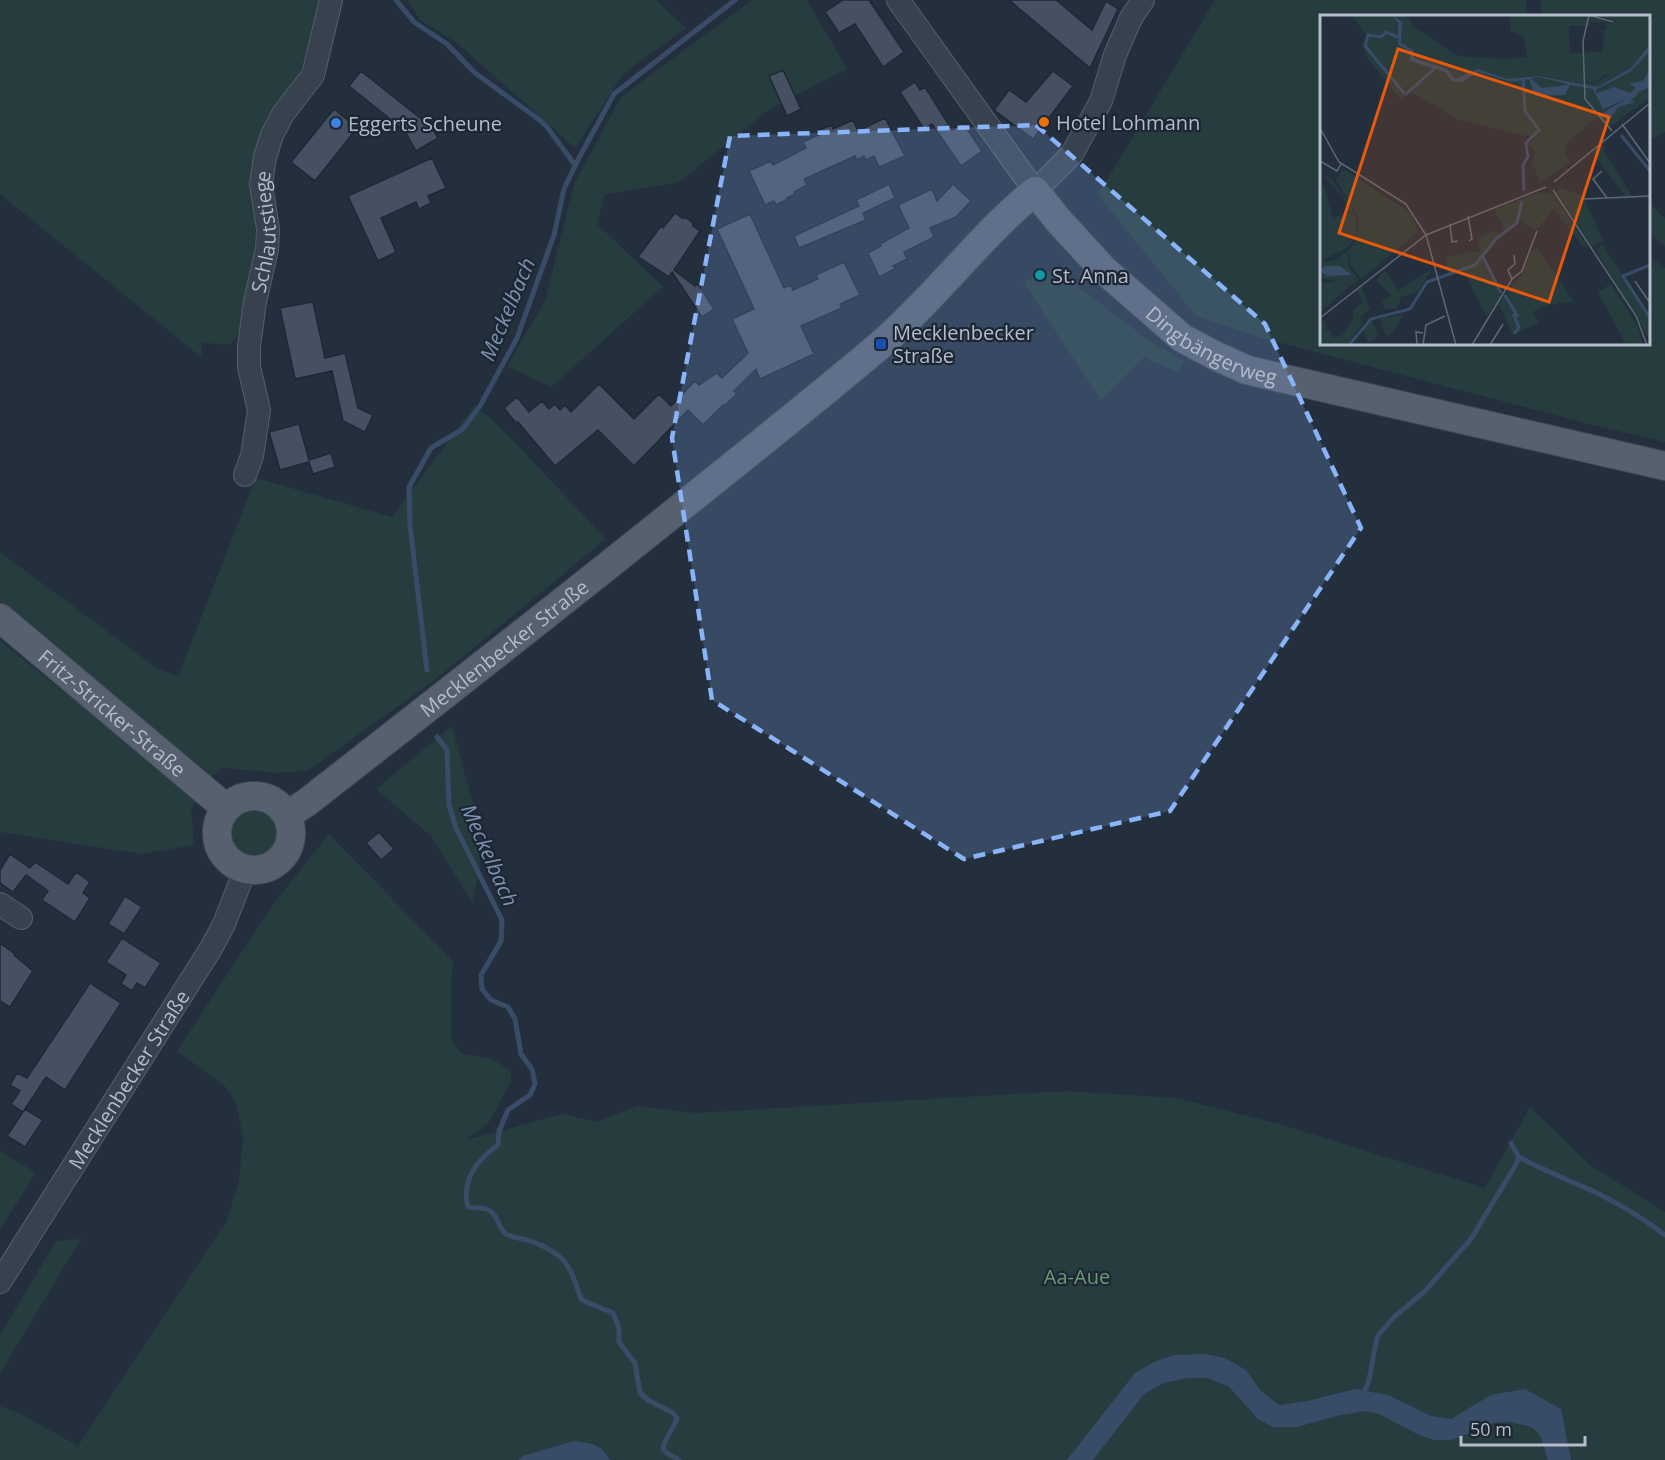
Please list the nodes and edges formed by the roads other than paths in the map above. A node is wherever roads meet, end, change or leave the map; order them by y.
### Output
1 (331, 0) edge
2 (898, 0) edge
3 (1143, 0) edge
4 (1035, 190) junction
5 (1665, 466) edge
6 (245, 476) dead end
7 (0, 618) edge
8 (226, 808) junction
9 (287, 815) junction
10 (245, 870) junction
11 (0, 904) edge
12 (21, 918) dead end
13 (0, 1282) edge

1 - 6 street, Schlautstiege
2 - 4 street, Dingbängerweg
3 - 4 street, Mecklenbecker Straße
4 - 5 main road, Dingbängerweg
4 - 9 main road, Mecklenbecker Straße
7 - 8 main road, Fritz-Stricker-Straße
8 - 9 main road
8 - 10 main road
9 - 10 main road
10 - 13 street, Mecklenbecker Straße
11 - 12 street

